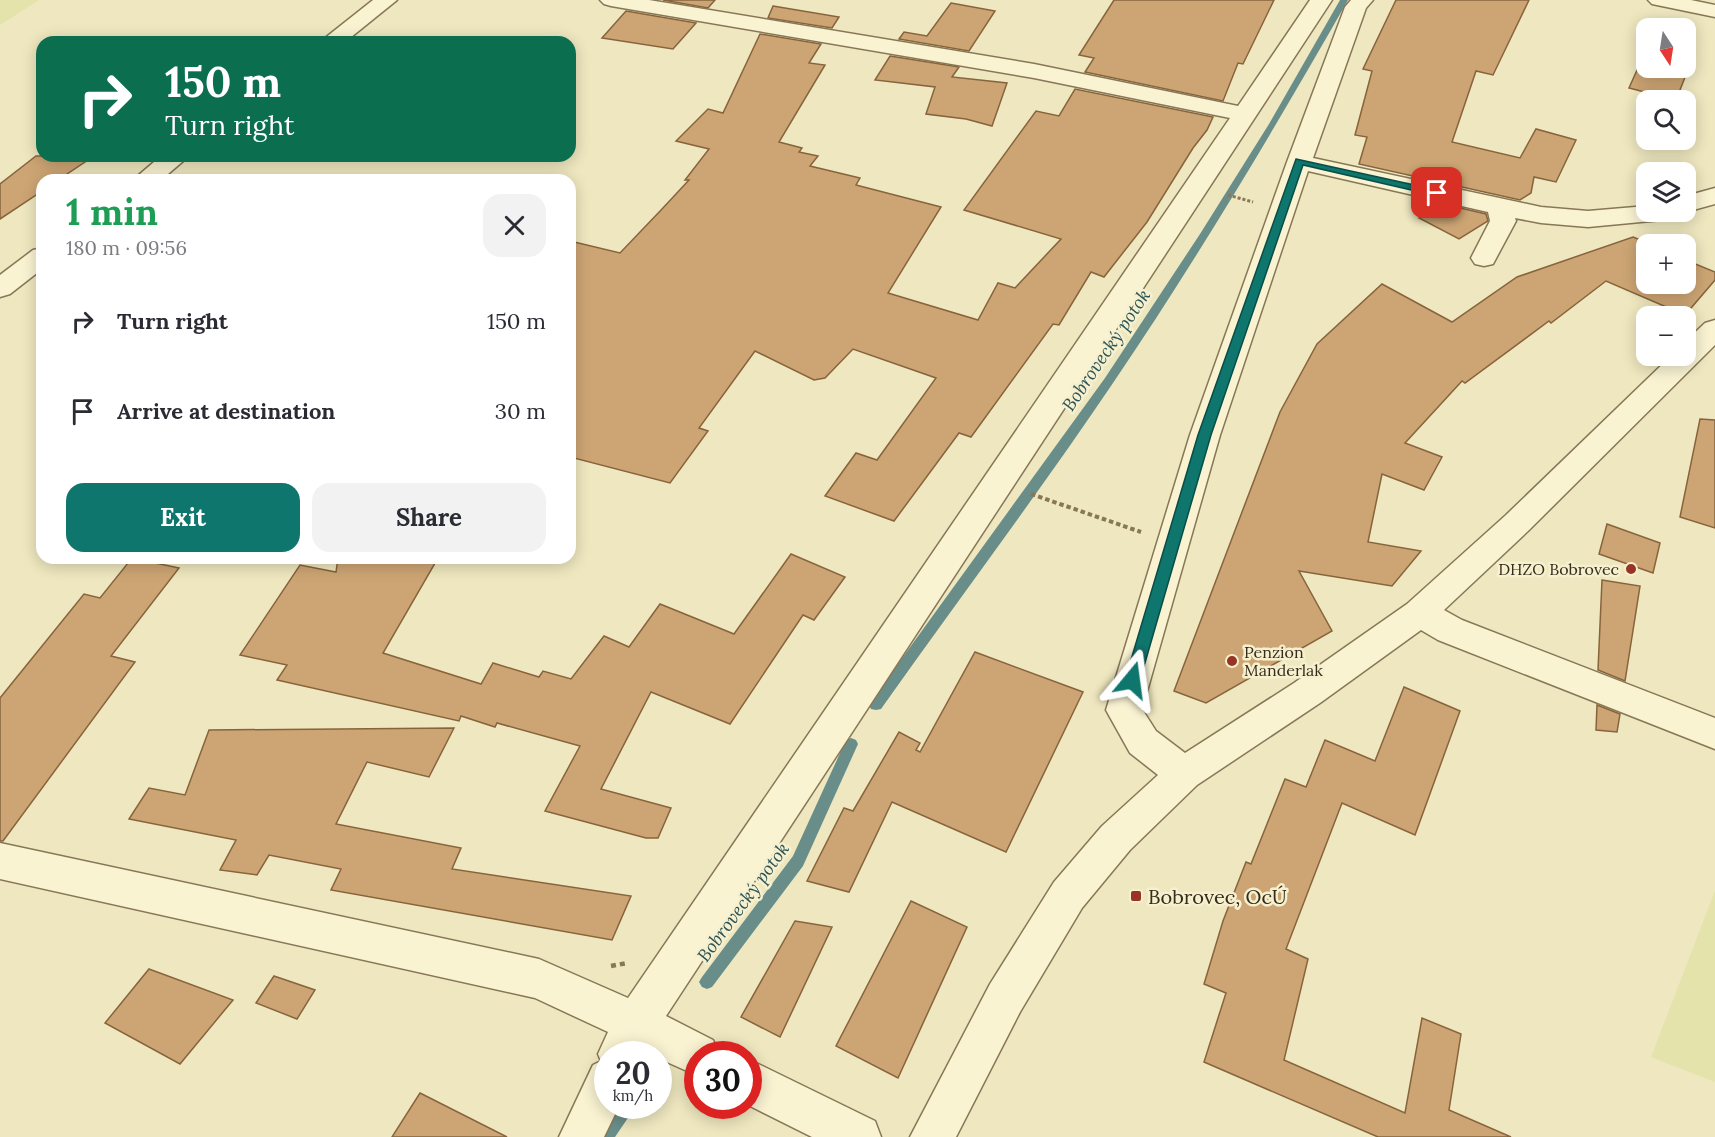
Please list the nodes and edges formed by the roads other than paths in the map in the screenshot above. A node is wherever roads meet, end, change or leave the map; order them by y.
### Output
1 (386, 0) edge
2 (611, 0) edge
3 (1321, 0) edge
4 (1362, 0) edge
5 (1659, 0) edge
6 (1715, 11) edge
7 (339, 36) edge
8 (1243, 114) junction
9 (169, 162) edge
10 (1299, 162) junction
11 (153, 174) edge
12 (1715, 196) edge
13 (1696, 201) edge
14 (1500, 207) junction
15 (1636, 214) edge
16 (1484, 258) dead end
17 (36, 261) edge
18 (0, 288) edge
19 (1715, 329) edge
20 (1419, 613) junction
21 (1715, 734) edge
22 (1184, 774) junction
23 (6, 871) edge
24 (628, 1039) edge
25 (684, 1052) edge
26 (762, 1089) edge
27 (594, 1110) edge
28 (581, 1137) edge
29 (859, 1137) edge
30 (932, 1137) edge

1 - 7 street
2 - 8 street
3 - 8 street
4 - 10 street
5 - 6 street
8 - 24 street
9 - 11 street
10 - 14 street
10 - 22 street
12 - 13 street
14 - 15 street
14 - 16 street
17 - 18 street
19 - 20 street
20 - 21 street
20 - 22 street
22 - 30 street
23 - 24 street
24 - 25 street
26 - 29 street
27 - 28 street

